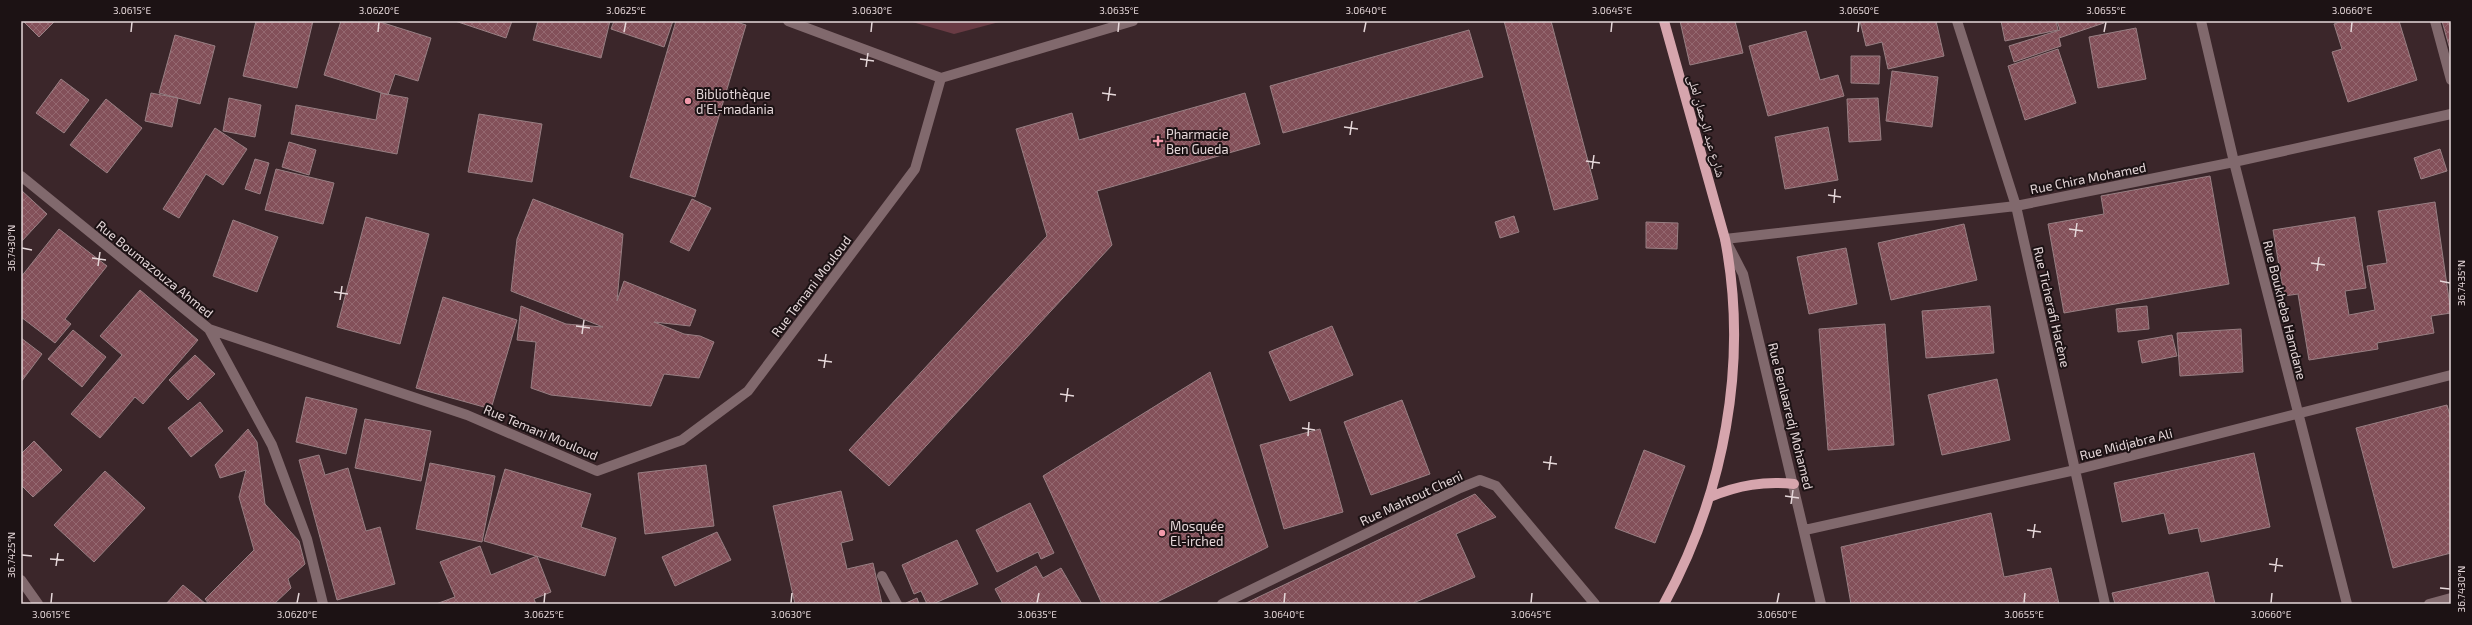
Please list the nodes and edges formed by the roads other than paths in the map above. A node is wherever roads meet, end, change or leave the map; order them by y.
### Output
1 (788, 21) edge
2 (1133, 21) edge
3 (1664, 21) edge
4 (1957, 21) edge
5 (2201, 21) edge
6 (2435, 21) edge
7 (941, 78) junction
8 (2451, 80) edge
9 (2451, 114) edge
10 (2234, 162) junction
11 (21, 176) edge
12 (2016, 206) junction
13 (1725, 239) junction
14 (208, 330) junction
15 (2451, 375) edge
16 (2299, 414) junction
17 (2075, 470) junction
18 (1794, 484) junction
19 (1710, 497) junction
20 (1805, 530) junction
21 (882, 576) dead end
22 (21, 580) edge
23 (2451, 598) edge
24 (38, 604) edge
25 (323, 604) edge
26 (897, 604) edge
27 (1222, 604) edge
28 (1595, 604) edge
29 (1664, 604) edge
30 (1821, 604) edge
31 (2105, 604) edge
32 (2347, 604) edge
33 (2429, 604) edge

1 - 7 street
2 - 7 street
3 - 13 main road, شارع عبد الرحمان لعلى
4 - 12 street, Rue Ticherafi Hacène
5 - 10 street, Rue Boukheba Hamdane
6 - 8 street
7 - 14 street, Rue Temani Mouloud
9 - 10 street, Rue Chira Mohamed
10 - 12 street, Rue Chira Mohamed
10 - 16 street, Rue Boukheba Hamdane
11 - 14 street, Rue Boumazouza Ahmed
12 - 13 street, Rue Chira Mohamed
12 - 17 street, Rue Ticherafi Hacène
13 - 18 street, Rue Benlaaredj Mohamed
13 - 19 main road, شارع عبد الرحمان لعلى
14 - 25 street, Rue Boumazouza Ahmed
15 - 16 street, Rue Midjabra Ali
16 - 17 street, Rue Midjabra Ali
16 - 32 street, Rue Boukheba Hamdane
17 - 20 street, Rue Midjabra Ali
17 - 31 street, Rue Ticherafi Hacène
18 - 19 main road
18 - 20 street, Rue Benlaaredj Mohamed
19 - 29 main road, شارع عبد الرحمان لعلى
20 - 30 street, Rue Benlaaredj Mohamed
21 - 26 street
22 - 24 street
23 - 33 street
27 - 28 street, Rue Mahtout Cheni

